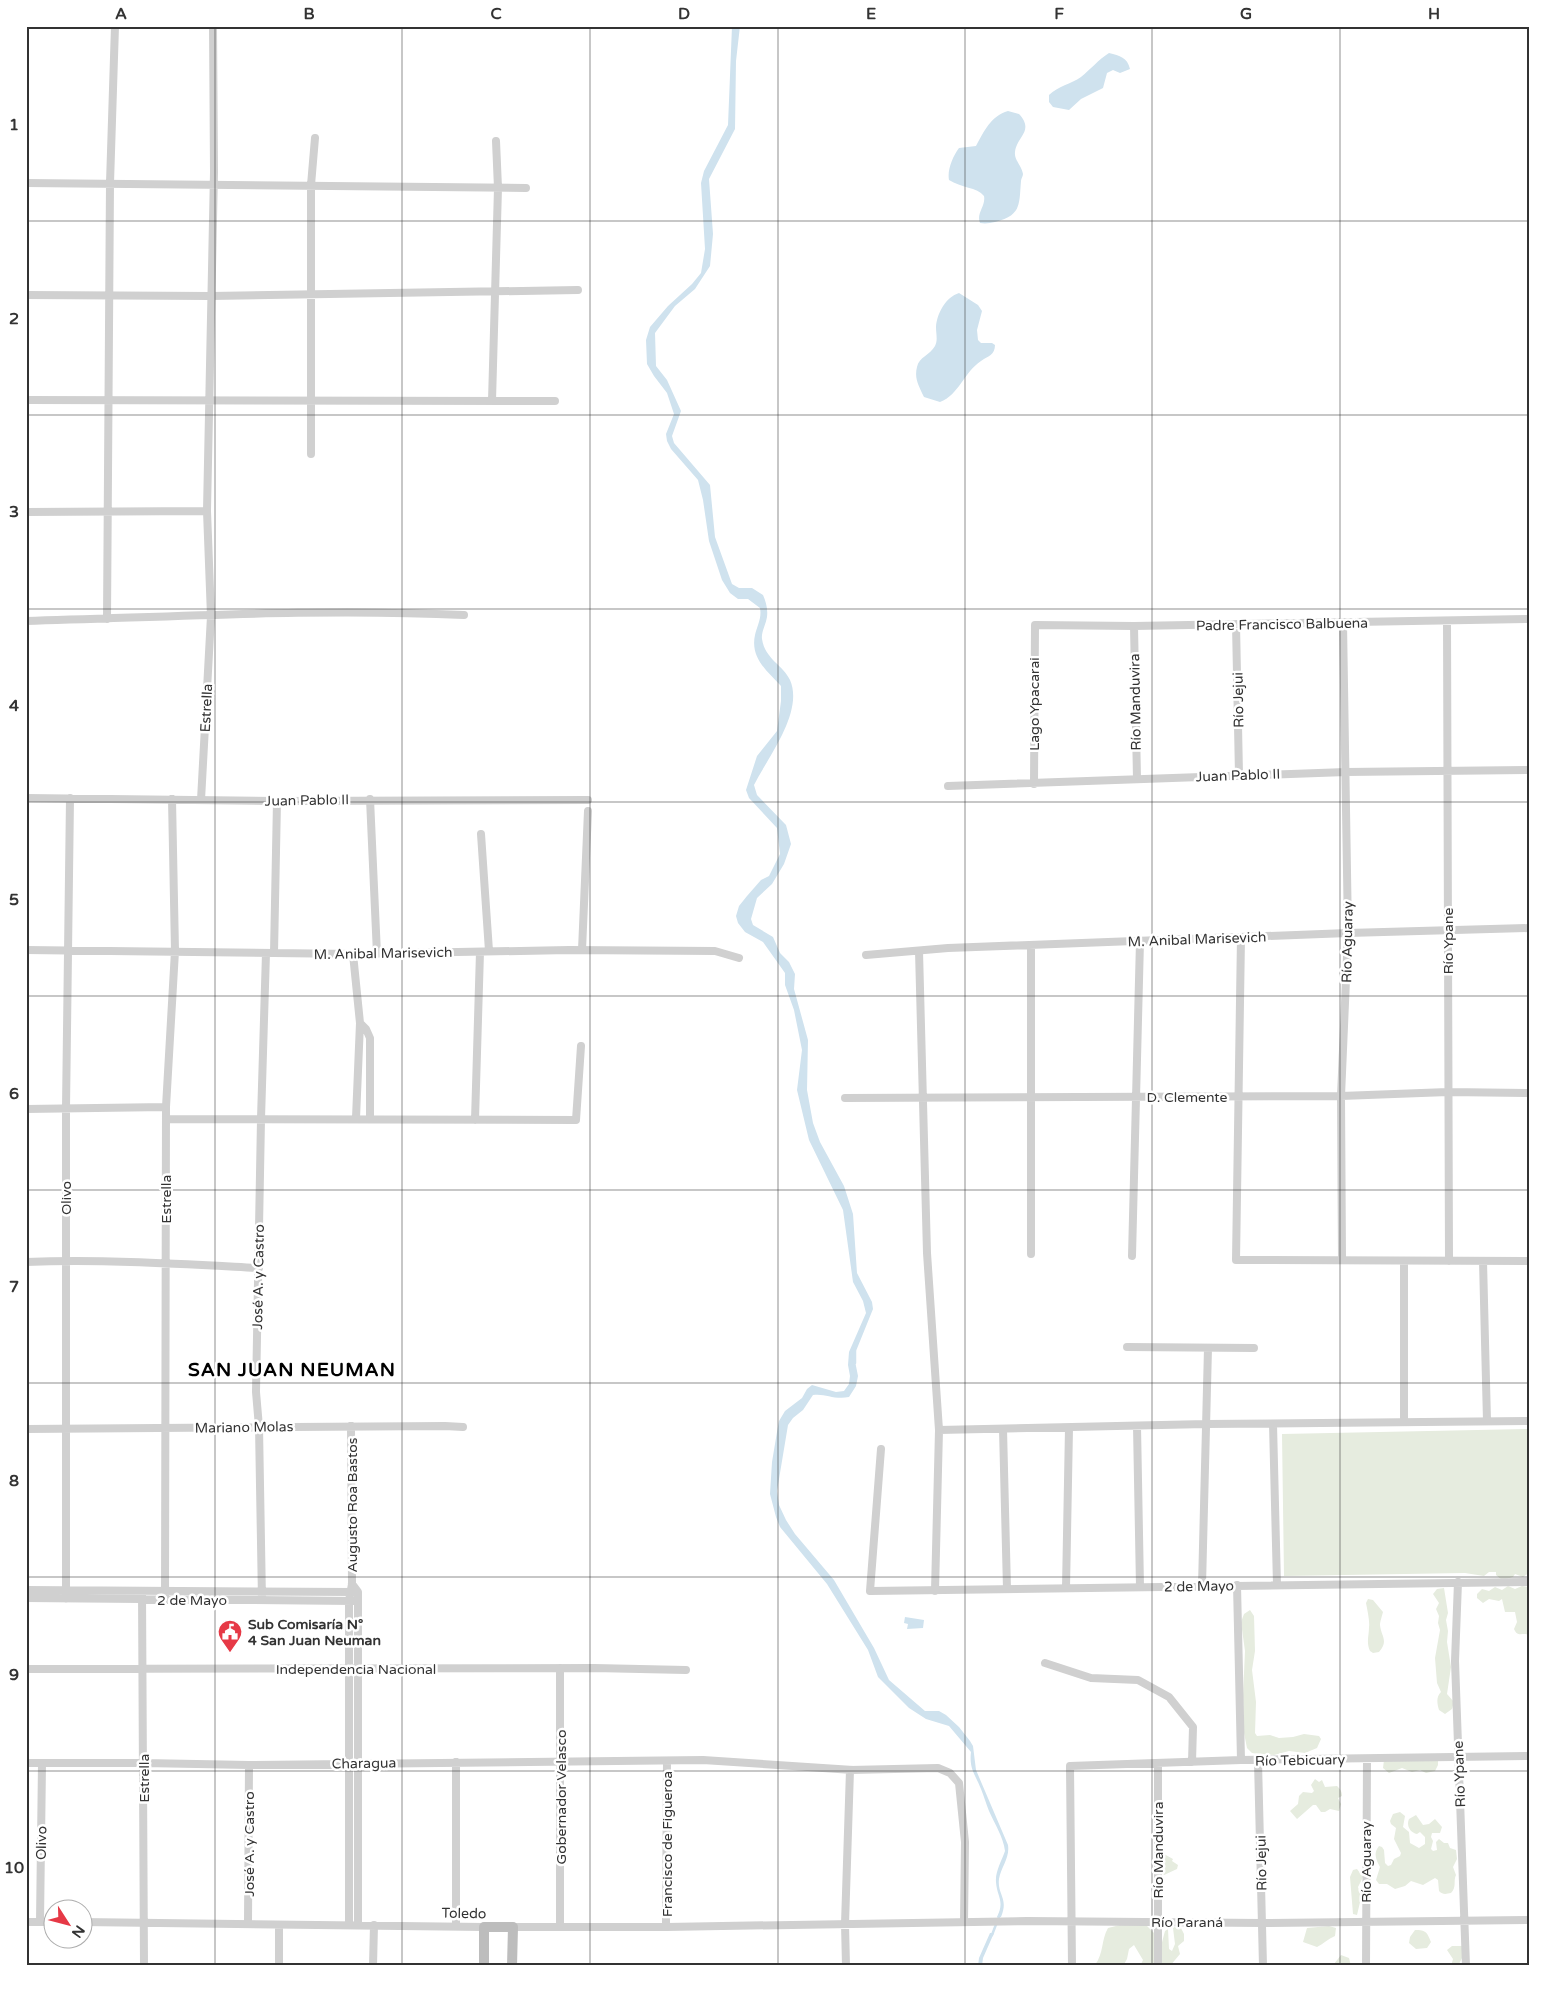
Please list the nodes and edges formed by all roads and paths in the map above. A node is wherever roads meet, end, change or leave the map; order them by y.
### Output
1 (115, 26) edge
2 (213, 26) edge
3 (314, 138) dead end
4 (496, 141) dead end
5 (26, 183) edge
6 (110, 183) junction
7 (214, 184) junction
8 (311, 185) junction
9 (498, 188) junction
10 (526, 188) dead end
11 (578, 290) dead end
12 (495, 291) junction
13 (311, 294) junction
14 (26, 295) edge
15 (109, 296) junction
16 (211, 296) junction
17 (209, 399) junction
18 (26, 400) edge
19 (108, 400) junction
20 (311, 400) junction
21 (492, 401) junction
22 (555, 402) dead end
23 (311, 454) dead end
24 (207, 511) junction
25 (26, 512) edge
26 (108, 512) junction
27 (464, 615) dead end
28 (211, 616) junction
29 (107, 619) junction
30 (1529, 619) edge
31 (26, 621) edge
32 (1447, 621) junction
33 (1343, 623) junction
34 (1236, 624) junction
35 (1035, 625) joint
36 (1134, 626) junction
37 (1529, 770) edge
38 (1448, 771) junction
39 (1346, 772) junction
40 (1239, 775) junction
41 (1137, 779) junction
42 (1034, 784) junction
43 (948, 786) dead end
44 (26, 798) edge
45 (70, 798) junction
46 (172, 799) junction
47 (370, 799) junction
48 (201, 800) junction
49 (588, 800) dead end
50 (277, 801) junction
51 (588, 811) dead end
52 (481, 834) dead end
53 (1529, 928) edge
54 (1448, 930) junction
55 (1348, 933) junction
56 (1241, 937) junction
57 (1140, 941) junction
58 (1031, 945) junction
59 (26, 950) edge
60 (69, 950) junction
61 (582, 950) junction
62 (175, 951) junction
63 (489, 951) junction
64 (919, 951) junction
65 (480, 952) junction
66 (270, 953) junction
67 (353, 954) junction
68 (377, 954) junction
69 (866, 955) dead end
70 (739, 958) dead end
71 (360, 1023) junction
72 (581, 1046) dead end
73 (1448, 1092) junction
74 (1529, 1093) edge
75 (1341, 1096) junction
76 (1031, 1097) junction
77 (1136, 1097) junction
78 (1239, 1097) junction
79 (845, 1098) dead end
80 (923, 1098) junction
81 (166, 1107) junction
82 (66, 1108) junction
83 (26, 1109) edge
84 (356, 1118) junction
85 (166, 1119) junction
86 (261, 1119) junction
87 (370, 1119) junction
88 (475, 1120) junction
89 (1031, 1254) dead end
90 (1132, 1256) dead end
91 (66, 1260) junction
92 (1342, 1260) junction
93 (1404, 1261) junction
94 (1449, 1261) junction
95 (1483, 1261) junction
96 (1529, 1261) edge
97 (26, 1262) edge
98 (166, 1263) junction
99 (259, 1268) junction
100 (1127, 1347) dead end
101 (1208, 1348) junction
102 (1254, 1348) dead end
103 (1529, 1421) edge
104 (1404, 1422) junction
105 (1487, 1422) junction
106 (1206, 1424) junction
107 (1273, 1424) junction
108 (351, 1426) junction
109 (1137, 1426) junction
110 (259, 1427) junction
111 (462, 1427) dead end
112 (66, 1428) junction
113 (1069, 1428) junction
114 (26, 1429) edge
115 (167, 1429) junction
116 (1002, 1429) junction
117 (939, 1430) junction
118 (881, 1449) dead end
119 (1458, 1582) junction
120 (1529, 1582) edge
121 (352, 1584) junction
122 (1236, 1585) junction
123 (1277, 1585) junction
124 (1202, 1586) junction
125 (1140, 1587) junction
126 (1066, 1588) junction
127 (26, 1590) edge
128 (66, 1590) junction
129 (1007, 1590) junction
130 (142, 1591) junction
131 (165, 1591) junction
132 (934, 1591) junction
133 (262, 1592) junction
134 (349, 1592) junction
135 (358, 1592) junction
136 (26, 1598) edge
137 (66, 1599) junction
138 (142, 1599) junction
139 (165, 1600) junction
140 (262, 1600) junction
141 (349, 1601) junction
142 (358, 1601) junction
143 (1045, 1663) dead end
144 (349, 1668) junction
145 (358, 1668) junction
146 (560, 1668) junction
147 (26, 1669) edge
148 (143, 1669) junction
149 (686, 1670) dead end
150 (1529, 1756) edge
151 (1458, 1757) junction
152 (1366, 1759) junction
153 (1241, 1760) junction
154 (1258, 1760) junction
155 (667, 1761) junction
156 (456, 1762) junction
157 (561, 1762) junction
158 (1192, 1762) junction
159 (26, 1763) edge
160 (42, 1763) junction
161 (144, 1763) junction
162 (348, 1763) junction
163 (358, 1763) junction
164 (1158, 1763) junction
165 (249, 1765) junction
166 (853, 1770) junction
167 (1529, 1920) edge
168 (1465, 1921) junction
169 (26, 1922) edge
170 (40, 1922) joint
171 (92, 1922) edge
172 (964, 1922) junction
173 (1072, 1922) junction
174 (1158, 1922) junction
175 (1366, 1922) junction
176 (145, 1923) junction
177 (248, 1923) junction
178 (1262, 1923) junction
179 (348, 1924) junction
180 (845, 1924) junction
181 (279, 1925) junction
182 (358, 1925) junction
183 (374, 1925) junction
184 (456, 1926) junction
185 (560, 1926) junction
186 (666, 1926) junction
187 (484, 1927) junction
188 (513, 1927) junction
189 (144, 1966) edge
190 (279, 1966) edge
191 (373, 1966) edge
192 (484, 1966) edge
193 (512, 1966) edge
194 (846, 1966) edge
195 (1072, 1966) edge
196 (1158, 1966) edge
197 (1262, 1966) edge
198 (1366, 1966) edge
199 (1466, 1966) edge

1 - 6 street
2 - 7 street, Estrella
3 - 8 street
4 - 9 street
5 - 6 street
6 - 7 street
6 - 15 street
7 - 8 street
7 - 16 street, Estrella
8 - 9 street
8 - 13 street
9 - 10 street
9 - 12 street
11 - 12 street
12 - 13 street
12 - 21 street
13 - 16 street
13 - 20 street
14 - 15 street
15 - 16 street
15 - 19 street
16 - 17 street, Estrella
17 - 19 street
17 - 20 street
17 - 24 street, Estrella
18 - 19 street
19 - 26 street
20 - 21 street
20 - 23 street
21 - 22 street
24 - 26 street
24 - 28 street, Estrella
25 - 26 street
26 - 29 street
27 - 28 street
28 - 29 street
28 - 48 street, Estrella
29 - 31 street
30 - 32 street, Padre Francisco Balbuena
32 - 33 street, Padre Francisco Balbuena
32 - 38 street, Río Ypane
33 - 34 street, Padre Francisco Balbuena
33 - 39 street, Río Aguaray
34 - 36 street, Padre Francisco Balbuena
34 - 40 street, Río Jejui
35 - 36 street, Padre Francisco Balbuena
35 - 42 street, Lago Ypacarai
36 - 41 street, Río Manduvira
37 - 38 street, Juan Pablo II
38 - 39 street, Juan Pablo II
38 - 54 street, Río Ypane
39 - 40 street, Juan Pablo II
39 - 55 street, Río Aguaray
40 - 41 street, Juan Pablo II
41 - 42 street, Juan Pablo II
42 - 43 street, Juan Pablo II
44 - 45 street, Juan Pablo II
45 - 46 street, Juan Pablo II
45 - 60 street, Olivo
46 - 48 street, Juan Pablo II
46 - 62 street, Estrella
47 - 49 street, Juan Pablo II
47 - 50 street, Juan Pablo II
47 - 68 street
48 - 50 street, Juan Pablo II
50 - 66 street, José A. y Castro
51 - 61 street
52 - 63 street
53 - 54 street, M. Anibal Marisevich
54 - 55 street, M. Anibal Marisevich
54 - 73 street, Río Ypane
55 - 56 street, M. Anibal Marisevich
55 - 75 street, Río Aguaray
56 - 57 street, M. Anibal Marisevich
56 - 78 street
57 - 58 street, M. Anibal Marisevich
57 - 77 street
58 - 64 street, M. Anibal Marisevich
58 - 76 street
59 - 60 street, M. Anibal Marisevich
60 - 62 street, M. Anibal Marisevich
60 - 82 street, Olivo
61 - 63 street, M. Anibal Marisevich
61 - 70 street, M. Anibal Marisevich
62 - 66 street, M. Anibal Marisevich
62 - 81 street, Estrella
63 - 65 street, M. Anibal Marisevich
64 - 69 street, M. Anibal Marisevich
64 - 80 street
65 - 68 street, M. Anibal Marisevich
65 - 88 street
66 - 67 street, M. Anibal Marisevich
66 - 86 street, José A. y Castro
67 - 68 street, M. Anibal Marisevich
67 - 71 street
71 - 84 street
71 - 87 street
72 - 88 street
73 - 74 street, D. Clemente
73 - 75 street, D. Clemente
73 - 94 street, Río Ypane
75 - 78 street, D. Clemente
75 - 92 street, Río Aguaray
76 - 77 street, D. Clemente
76 - 80 street, D. Clemente
76 - 89 street
77 - 78 street, D. Clemente
77 - 90 street
78 - 92 street
79 - 80 street, D. Clemente
80 - 117 street
81 - 82 street
81 - 85 street, Estrella
82 - 83 street
82 - 91 street, Olivo
84 - 86 street
84 - 87 street
85 - 86 street
85 - 98 street, Estrella
86 - 99 street, José A. y Castro
87 - 88 street
91 - 97 street
91 - 98 street
91 - 112 street, Olivo
92 - 93 street
93 - 94 street
93 - 104 street
94 - 95 street
95 - 96 street
95 - 105 street
98 - 99 street
98 - 115 street, Estrella
99 - 110 street, José A. y Castro
100 - 101 street
101 - 102 street
101 - 106 street
103 - 105 street
104 - 105 street
104 - 107 street
106 - 107 street
106 - 109 street
106 - 124 street
107 - 123 street
108 - 110 street, Mariano Molas
108 - 111 street, Mariano Molas
108 - 121 street, Augusto Roa Bastos
109 - 113 street
109 - 125 street
110 - 115 street, Mariano Molas
110 - 133 street, José A. y Castro
112 - 114 street, Mariano Molas
112 - 115 street, Mariano Molas
112 - 128 street, Olivo
113 - 116 street
113 - 126 street
115 - 131 street, Estrella
116 - 117 street
116 - 129 street
117 - 132 street
118 - 132 street, 2 de Mayo
119 - 120 street, 2 de Mayo
119 - 123 street, 2 de Mayo
119 - 151 street, Río Ypane
121 - 134 street, Augusto Roa Bastos
121 - 135 street, Augusto Roa Bastos
122 - 123 street, 2 de Mayo
122 - 124 street, 2 de Mayo
122 - 153 street
124 - 125 street, 2 de Mayo
125 - 126 street, 2 de Mayo
126 - 129 street, 2 de Mayo
127 - 128 street, 2 de Mayo
128 - 130 street, 2 de Mayo
128 - 137 street, Olivo
129 - 132 street, 2 de Mayo
130 - 131 street, 2 de Mayo
130 - 138 street, Estrella
131 - 133 street, 2 de Mayo
131 - 139 street, Estrella
133 - 134 street, 2 de Mayo
133 - 140 street, José A. y Castro
134 - 135 street, 2 de Mayo
134 - 141 street, Augusto Roa Bastos
135 - 142 street, Augusto Roa Bastos
136 - 137 street, 2 de Mayo
137 - 138 street, 2 de Mayo
138 - 139 street, 2 de Mayo
138 - 148 street, Estrella
139 - 140 street, 2 de Mayo
140 - 141 street, 2 de Mayo
141 - 142 street, 2 de Mayo
141 - 144 street, Augusto Roa Bastos
142 - 145 street, Augusto Roa Bastos
143 - 158 street
144 - 145 street, Independencia Nacional
144 - 148 street, Independencia Nacional
144 - 162 street, Augusto Roa Bastos
145 - 146 street, Independencia Nacional
145 - 163 street, Augusto Roa Bastos
146 - 149 street, Independencia Nacional
146 - 157 street, Gobernador Velasco
147 - 148 street, Independencia Nacional
148 - 161 street, Estrella
150 - 151 street, Río Tebicuary
151 - 152 street, Río Tebicuary
151 - 168 street, Río Ypane
152 - 154 street, Río Tebicuary
152 - 175 street, Río Aguaray
153 - 154 street, Río Tebicuary
153 - 158 street, Río Tebicuary
154 - 178 street, Río Jejui
155 - 157 street, Charagua
155 - 166 street, Charagua
155 - 186 street, Francisco de Figueroa
156 - 157 street, Charagua
156 - 163 street, Charagua
156 - 184 street
157 - 185 street, Gobernador Velasco
158 - 164 street, Río Tebicuary
159 - 160 street, Charagua
160 - 161 street, Charagua
160 - 170 street, Olivo
161 - 165 street, Charagua
161 - 176 street, Estrella
162 - 163 street, Charagua
162 - 165 street, Charagua
162 - 179 street, Augusto Roa Bastos
163 - 182 street, Augusto Roa Bastos
164 - 173 street, Río Tebicuary
164 - 174 street, Río Manduvira
165 - 177 street, José A. y Castro
166 - 172 street, Charagua
166 - 180 street
167 - 168 street, Río Paraná
168 - 175 street, Río Paraná
168 - 199 street, Río Ypane
169 - 170 street
171 - 176 street, Toledo
172 - 173 street, Río Paraná
172 - 180 street, Río Paraná
173 - 174 street, Río Paraná
173 - 195 street
174 - 178 street, Río Paraná
174 - 196 street, Río Manduvira
175 - 178 street, Río Paraná
175 - 198 street, Río Aguaray
176 - 177 street, Toledo
176 - 189 street, Estrella
177 - 181 street, Toledo
178 - 197 street, Río Jejui
179 - 181 street, Toledo
179 - 182 street, Toledo
180 - 186 street, Toledo
180 - 194 street
181 - 190 street
182 - 183 street, Toledo
183 - 184 street, Toledo
183 - 191 street
184 - 187 street, Toledo
185 - 186 street, Toledo
185 - 188 street, Toledo
187 - 188 main road, Toledo
187 - 192 main road
188 - 193 main road

